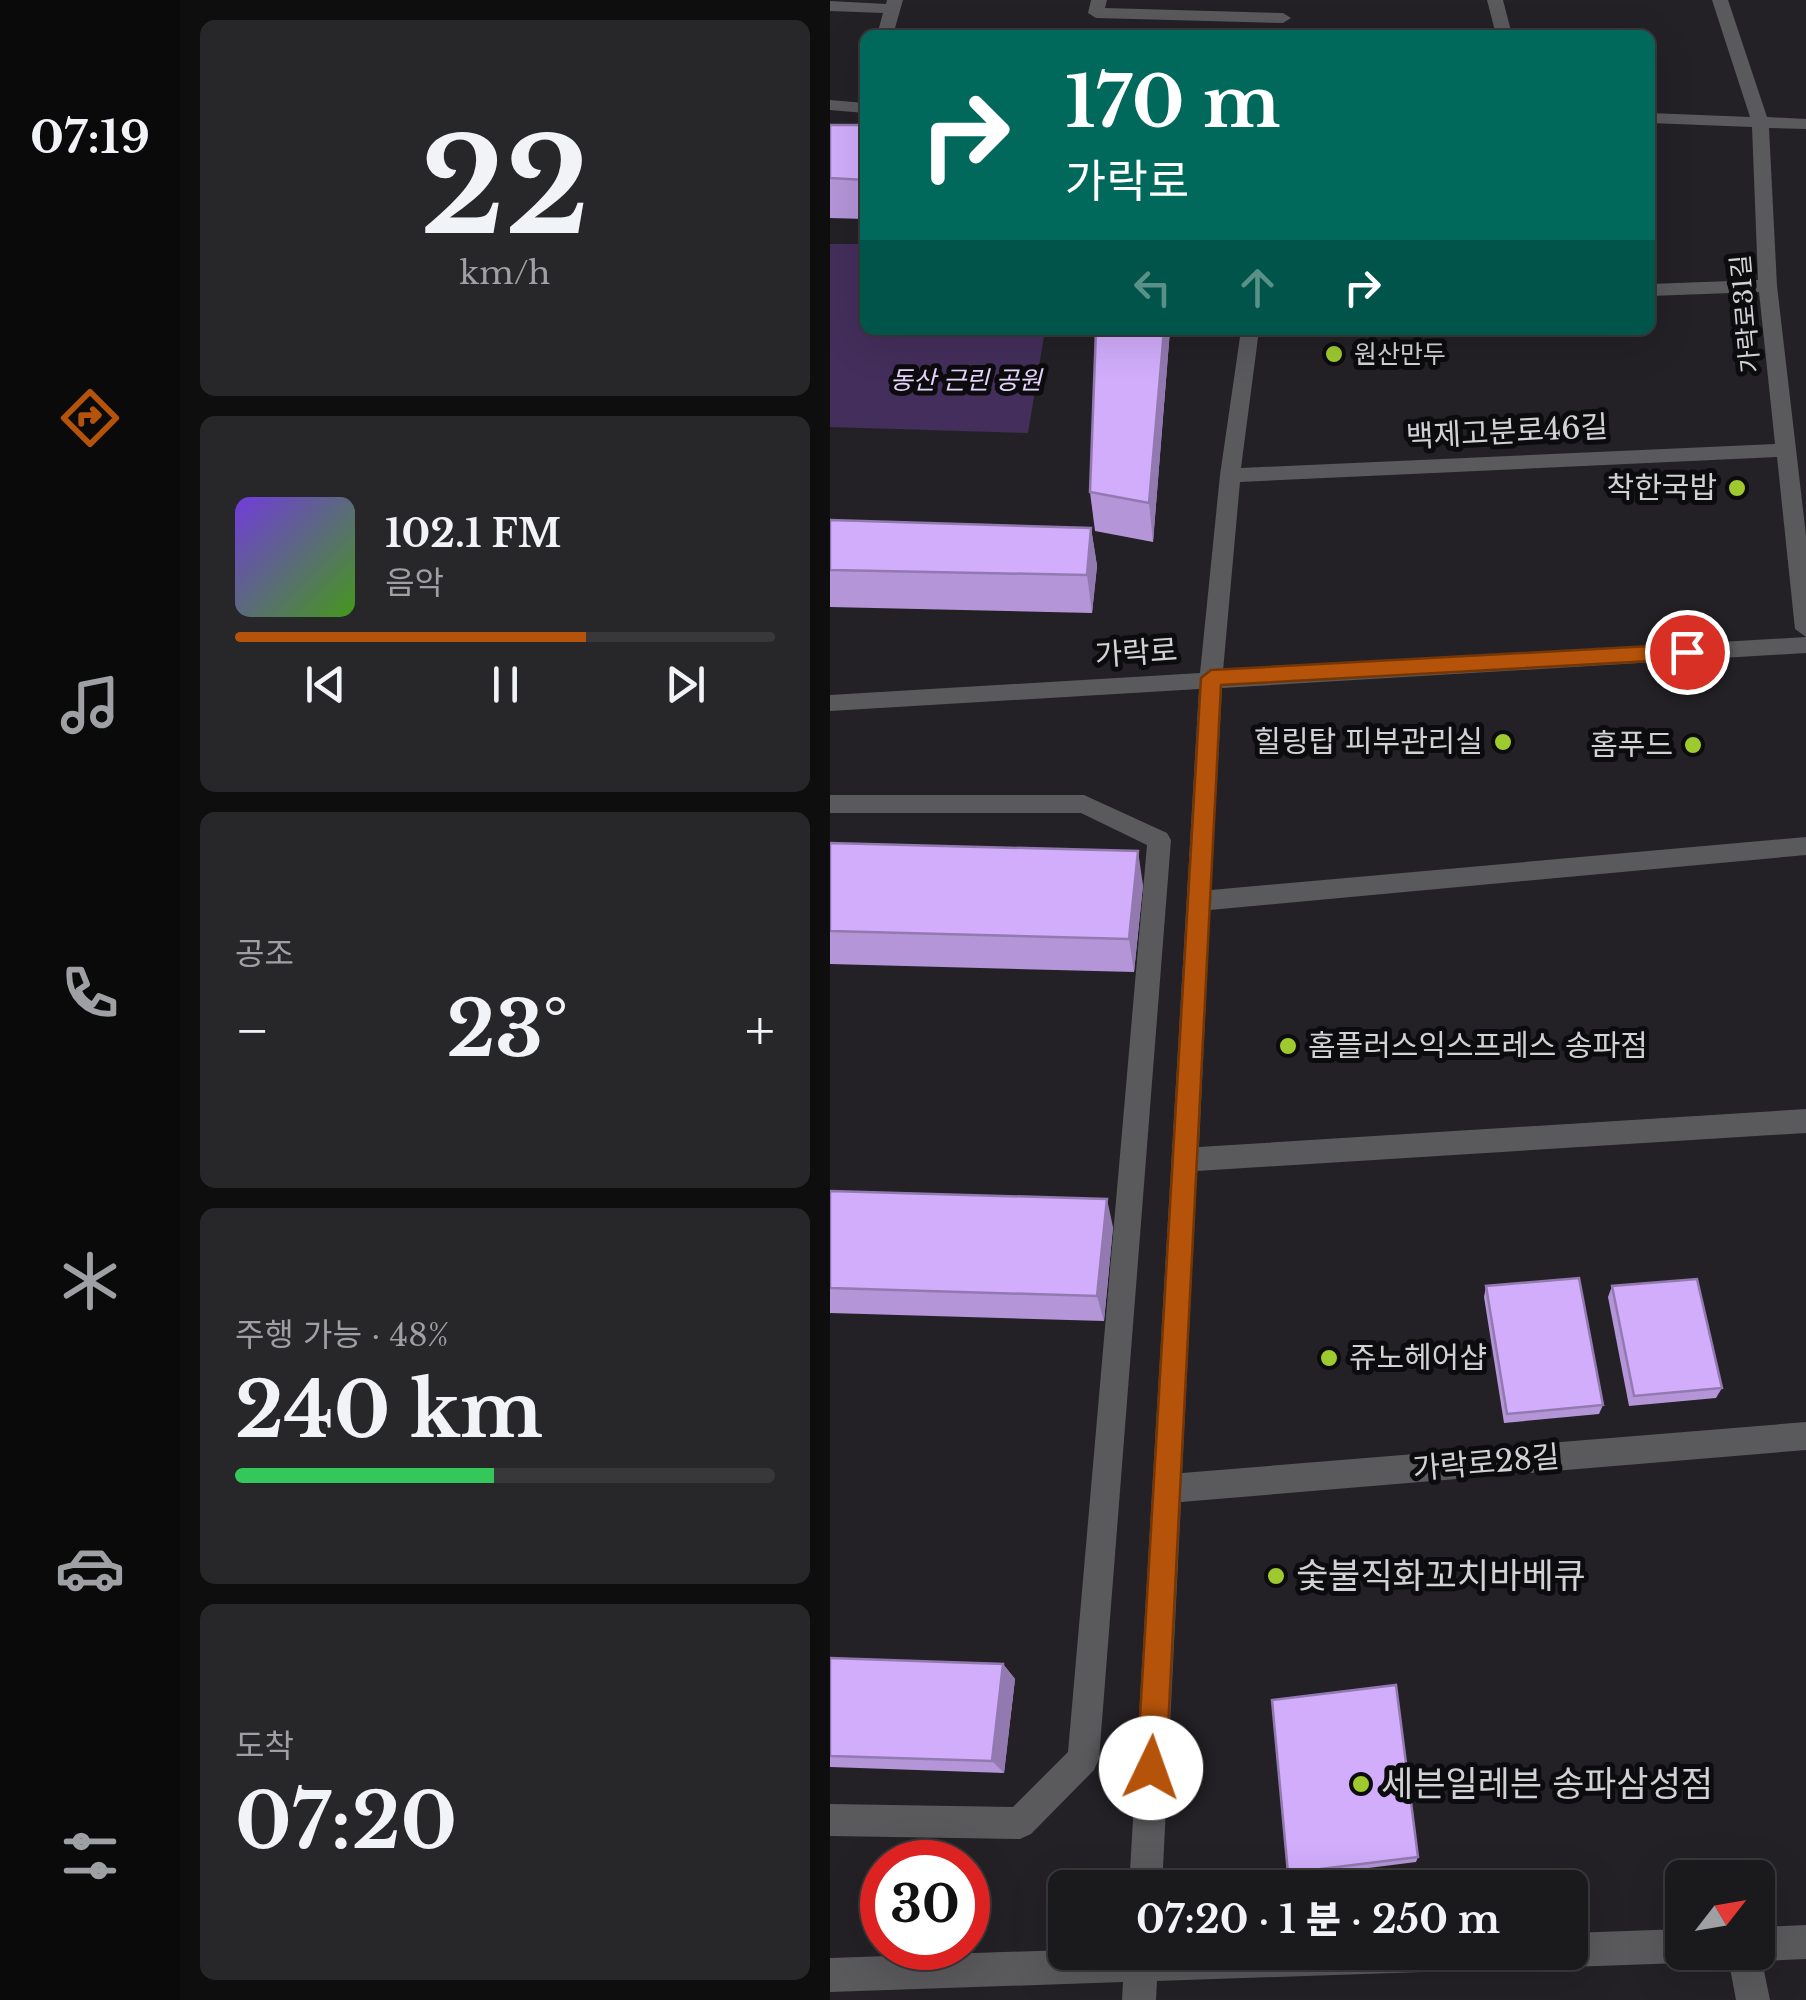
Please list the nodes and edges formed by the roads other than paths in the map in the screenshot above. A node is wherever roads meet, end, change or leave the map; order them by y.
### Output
1 (1099, 0) edge
2 (1286, 0) edge
3 (1494, 0) edge
4 (1720, 0) edge
5 (893, 4) edge
6 (830, 6) edge
7 (1283, 27) edge
8 (886, 30) edge
9 (1503, 30) edge
10 (830, 105) edge
11 (860, 108) edge
12 (1655, 118) edge
13 (1760, 122) junction
14 (1806, 124) edge
15 (1768, 286) junction
16 (1655, 290) edge
17 (1249, 335) edge
18 (1787, 450) junction
19 (1230, 475) junction
20 (1806, 629) edge
21 (1806, 645) edge
22 (1211, 678) junction
23 (830, 704) edge
24 (830, 804) edge
25 (1806, 846) edge
26 (1199, 901) junction
27 (1806, 1121) edge
28 (1184, 1160) junction
29 (1806, 1436) edge
30 (1166, 1489) junction
31 (830, 1820) edge
32 (1146, 1870) edge
33 (1806, 1942) edge
34 (1775, 1943) edge
35 (1665, 1947) edge
36 (1588, 1949) edge
37 (1048, 1964) edge
38 (1140, 1970) edge
39 (1747, 1970) edge
40 (830, 1975) edge
41 (1139, 2000) edge
42 (1753, 2000) edge

1 - 7 street
2 - 7 street
3 - 9 street
4 - 13 street, 가락로31길
5 - 6 street
5 - 8 street
10 - 11 street
12 - 13 street
13 - 14 street
13 - 15 street, 가락로31길
15 - 16 street
15 - 18 street, 가락로31길
17 - 19 street
18 - 19 street, 백제고분로46길
18 - 20 street, 가락로31길
19 - 22 street
21 - 22 street, 가락로
22 - 23 street, 가락로
22 - 26 street
24 - 31 street
25 - 26 street
26 - 28 street
27 - 28 street
28 - 30 street
29 - 30 street, 가락로28길
30 - 32 street
33 - 34 street
35 - 36 street
37 - 40 street
38 - 41 street
39 - 42 street

